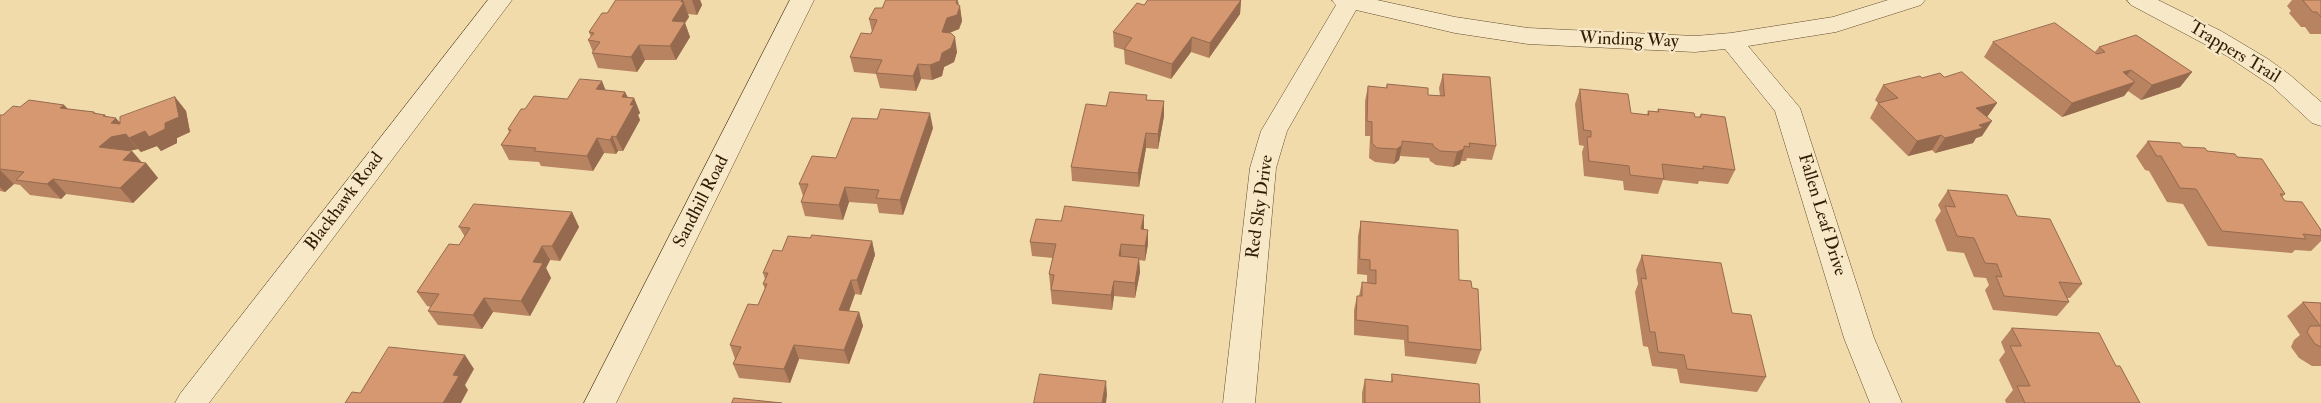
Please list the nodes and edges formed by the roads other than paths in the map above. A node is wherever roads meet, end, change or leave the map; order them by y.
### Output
1 (500, 0) edge
2 (802, 0) edge
3 (1913, 0) edge
4 (2139, 0) edge
5 (1346, 1) edge
6 (1731, 41) junction
7 (2321, 117) edge
8 (191, 403) edge
9 (600, 403) edge
10 (1239, 403) edge
11 (1886, 403) edge

1 - 8 street, Blackhawk Road
2 - 9 street, Sandhill Road
3 - 6 street, Winding Way
4 - 7 street, Trappers Trail
5 - 6 street, Winding Way
5 - 10 street, Red Sky Drive
6 - 11 street, Fallen Leaf Drive

